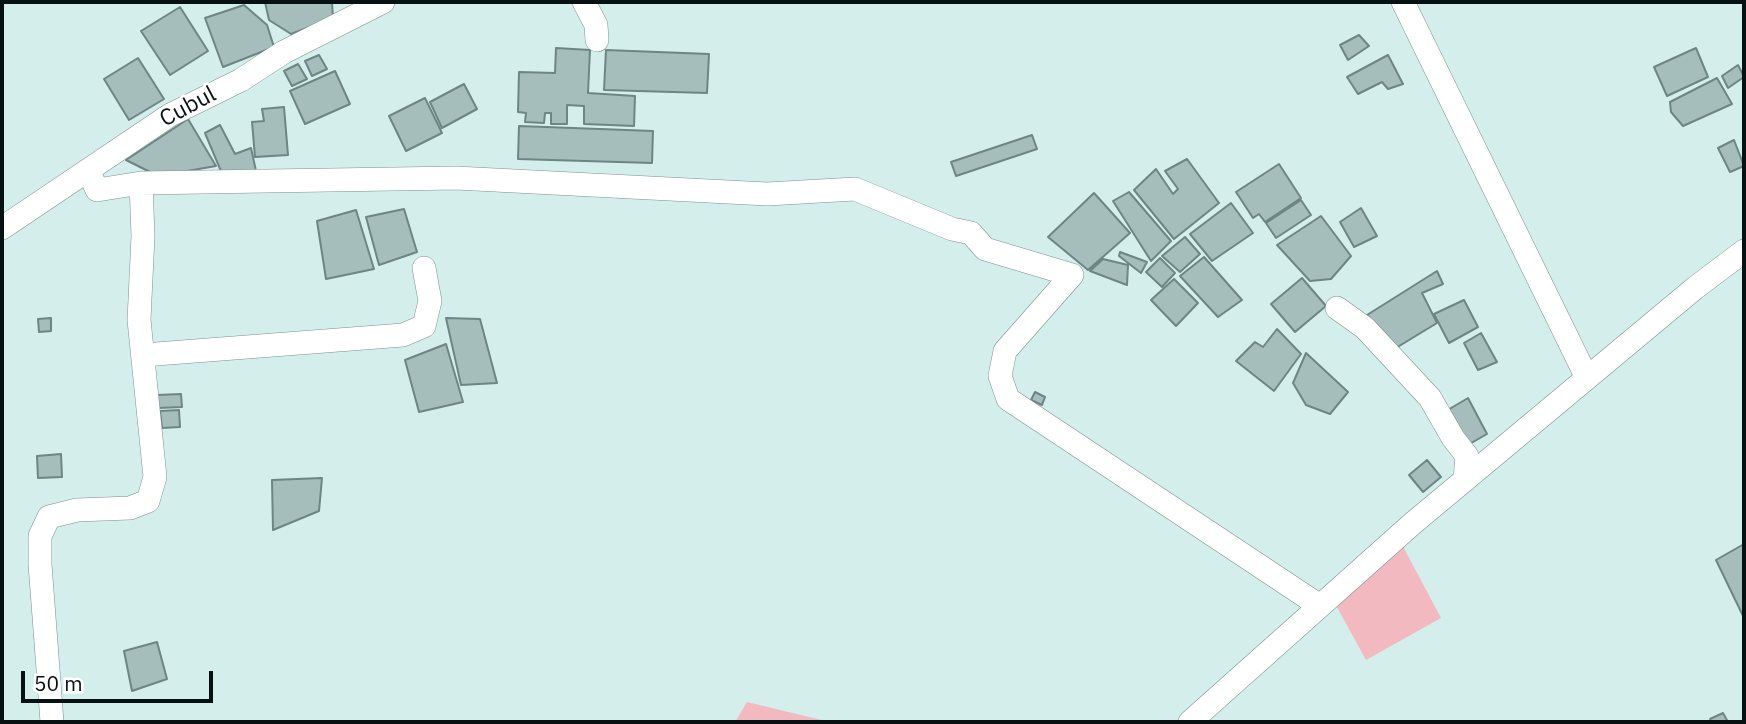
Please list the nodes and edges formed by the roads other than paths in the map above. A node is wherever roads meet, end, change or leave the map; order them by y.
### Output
1 (383, 2) edge
2 (584, 2) edge
3 (1403, 2) edge
4 (597, 40) dead end
5 (88, 170) junction
6 (141, 183) junction
7 (2, 228) edge
8 (1744, 251) edge
9 (424, 268) dead end
10 (1337, 308) dead end
11 (144, 355) junction
12 (1587, 378) junction
13 (1465, 480) junction
14 (1320, 606) junction
15 (52, 722) edge
16 (1190, 722) edge

1 - 5 street, Cubul
2 - 4 street
3 - 12 street
5 - 6 street
5 - 7 street, Cubul
6 - 11 street
6 - 14 street
8 - 12 street
9 - 11 street
10 - 13 street
11 - 15 street
12 - 13 street
13 - 14 street
14 - 16 street

